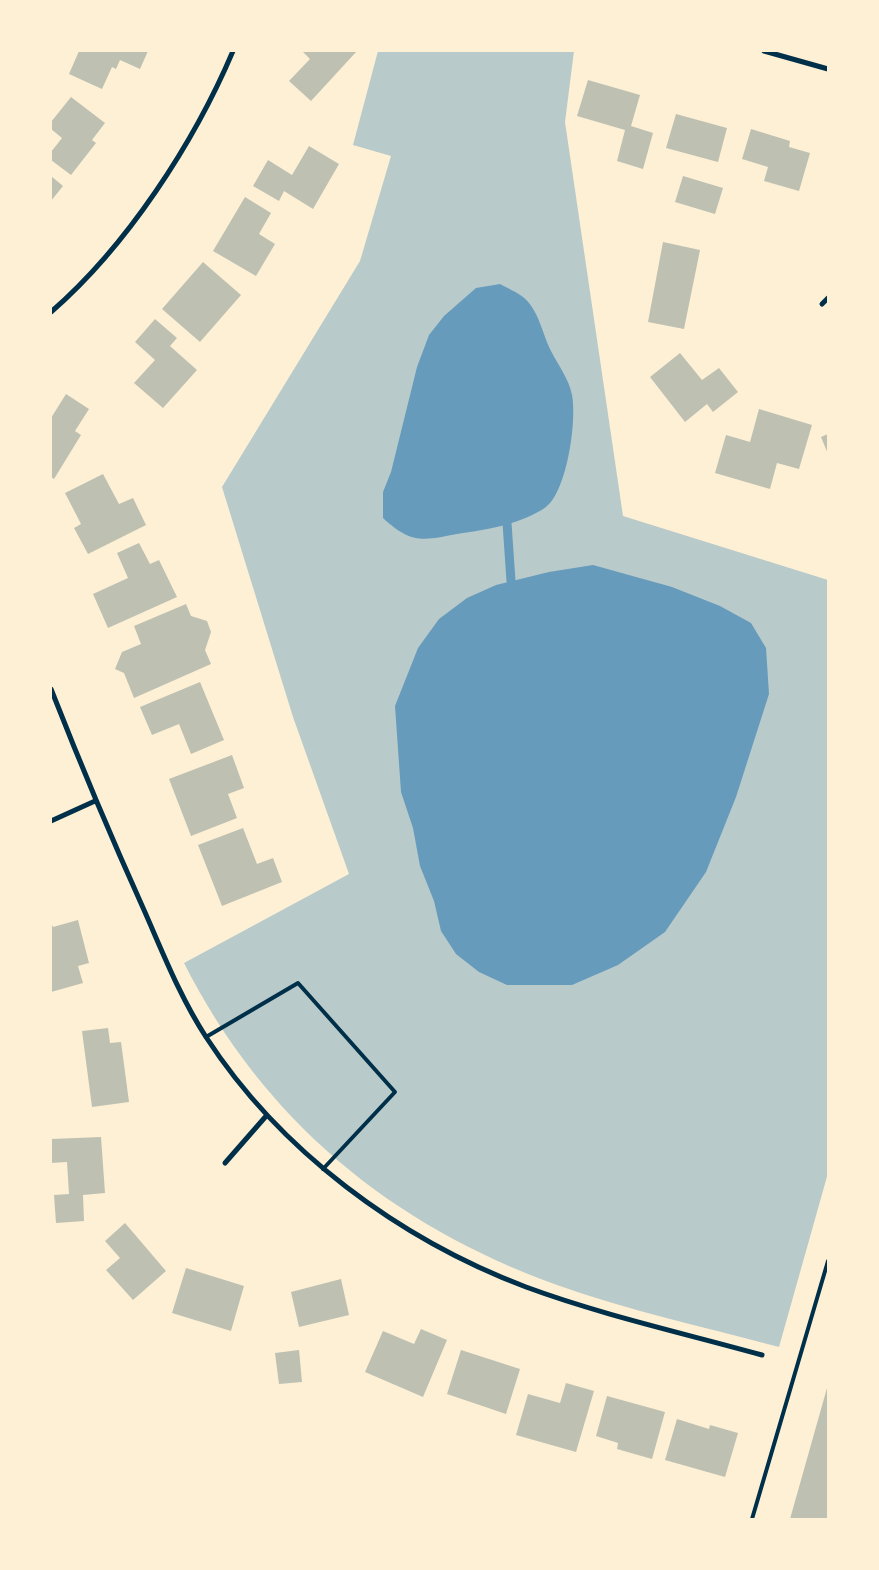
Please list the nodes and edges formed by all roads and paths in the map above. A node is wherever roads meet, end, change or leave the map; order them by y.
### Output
1 (233, 51) edge
2 (764, 51) edge
3 (828, 69) edge
4 (828, 298) edge
5 (822, 304) dead end
6 (51, 312) edge
7 (51, 689) edge
8 (95, 801) junction
9 (51, 821) edge
10 (206, 1036) junction
11 (267, 1115) junction
12 (225, 1162) dead end
13 (323, 1169) junction
14 (828, 1261) edge
15 (762, 1355) dead end
16 (752, 1519) edge

1 - 6 street
2 - 3 street
4 - 5 street
7 - 8 street
8 - 9 street
8 - 10 street
10 - 11 street
10 - 13 lane
11 - 12 street
11 - 13 street
13 - 15 street
14 - 16 lane

